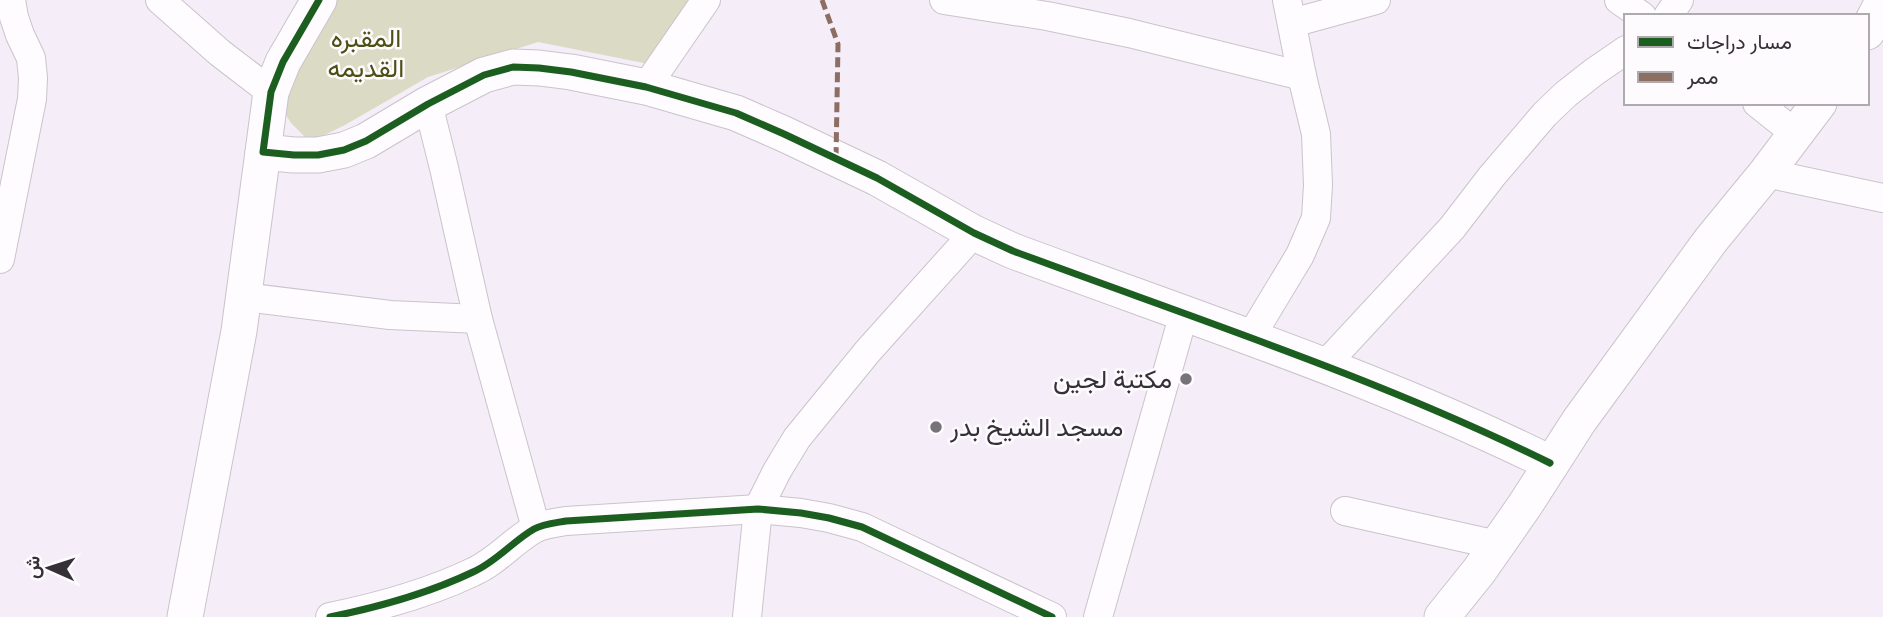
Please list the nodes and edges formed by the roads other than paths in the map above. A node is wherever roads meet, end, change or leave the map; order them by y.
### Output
1 (11, 0) edge
2 (160, 0) edge
3 (319, 0) edge
4 (706, 0) edge
5 (944, 0) edge
6 (1376, 0) edge
7 (1619, 0) edge
8 (1883, 1) edge
9 (1289, 12) edge
10 (1639, 14) edge
11 (1869, 28) edge
12 (1624, 51) edge
13 (1302, 76) junction
14 (646, 87) junction
15 (271, 92) junction
16 (428, 104) junction
17 (1760, 105) edge
18 (1818, 105) edge
19 (1796, 134) junction
20 (263, 152) junction
21 (1766, 173) junction
22 (1883, 198) edge
23 (974, 233) junction
24 (0, 259) edge
25 (244, 297) junction
26 (1184, 313) junction
27 (478, 320) junction
28 (1250, 338) junction
29 (1324, 366) junction
30 (1550, 463) junction
31 (758, 509) junction
32 (1345, 511) dead end
33 (536, 528) junction
34 (1497, 545) junction
35 (185, 617) edge
36 (330, 617) edge
37 (747, 617) edge
38 (1052, 617) edge
39 (1098, 617) edge
40 (1442, 617) edge

1 - 24 street
2 - 15 street
3 - 15 street
4 - 14 street
5 - 13 street
6 - 9 street
7 - 10 street
8 - 11 street
9 - 13 street
12 - 29 street
13 - 28 street
14 - 16 street
14 - 23 street
15 - 20 street
16 - 20 street
16 - 27 street
17 - 19 street
18 - 19 street
19 - 21 street
20 - 25 street
21 - 22 street
21 - 30 street
23 - 26 street
23 - 31 street
25 - 27 street
25 - 35 street
26 - 28 street
26 - 39 street
27 - 33 street
28 - 29 street
29 - 30 street
30 - 34 street
31 - 33 street
31 - 37 street
31 - 38 street
32 - 34 street
33 - 36 street
34 - 40 street

